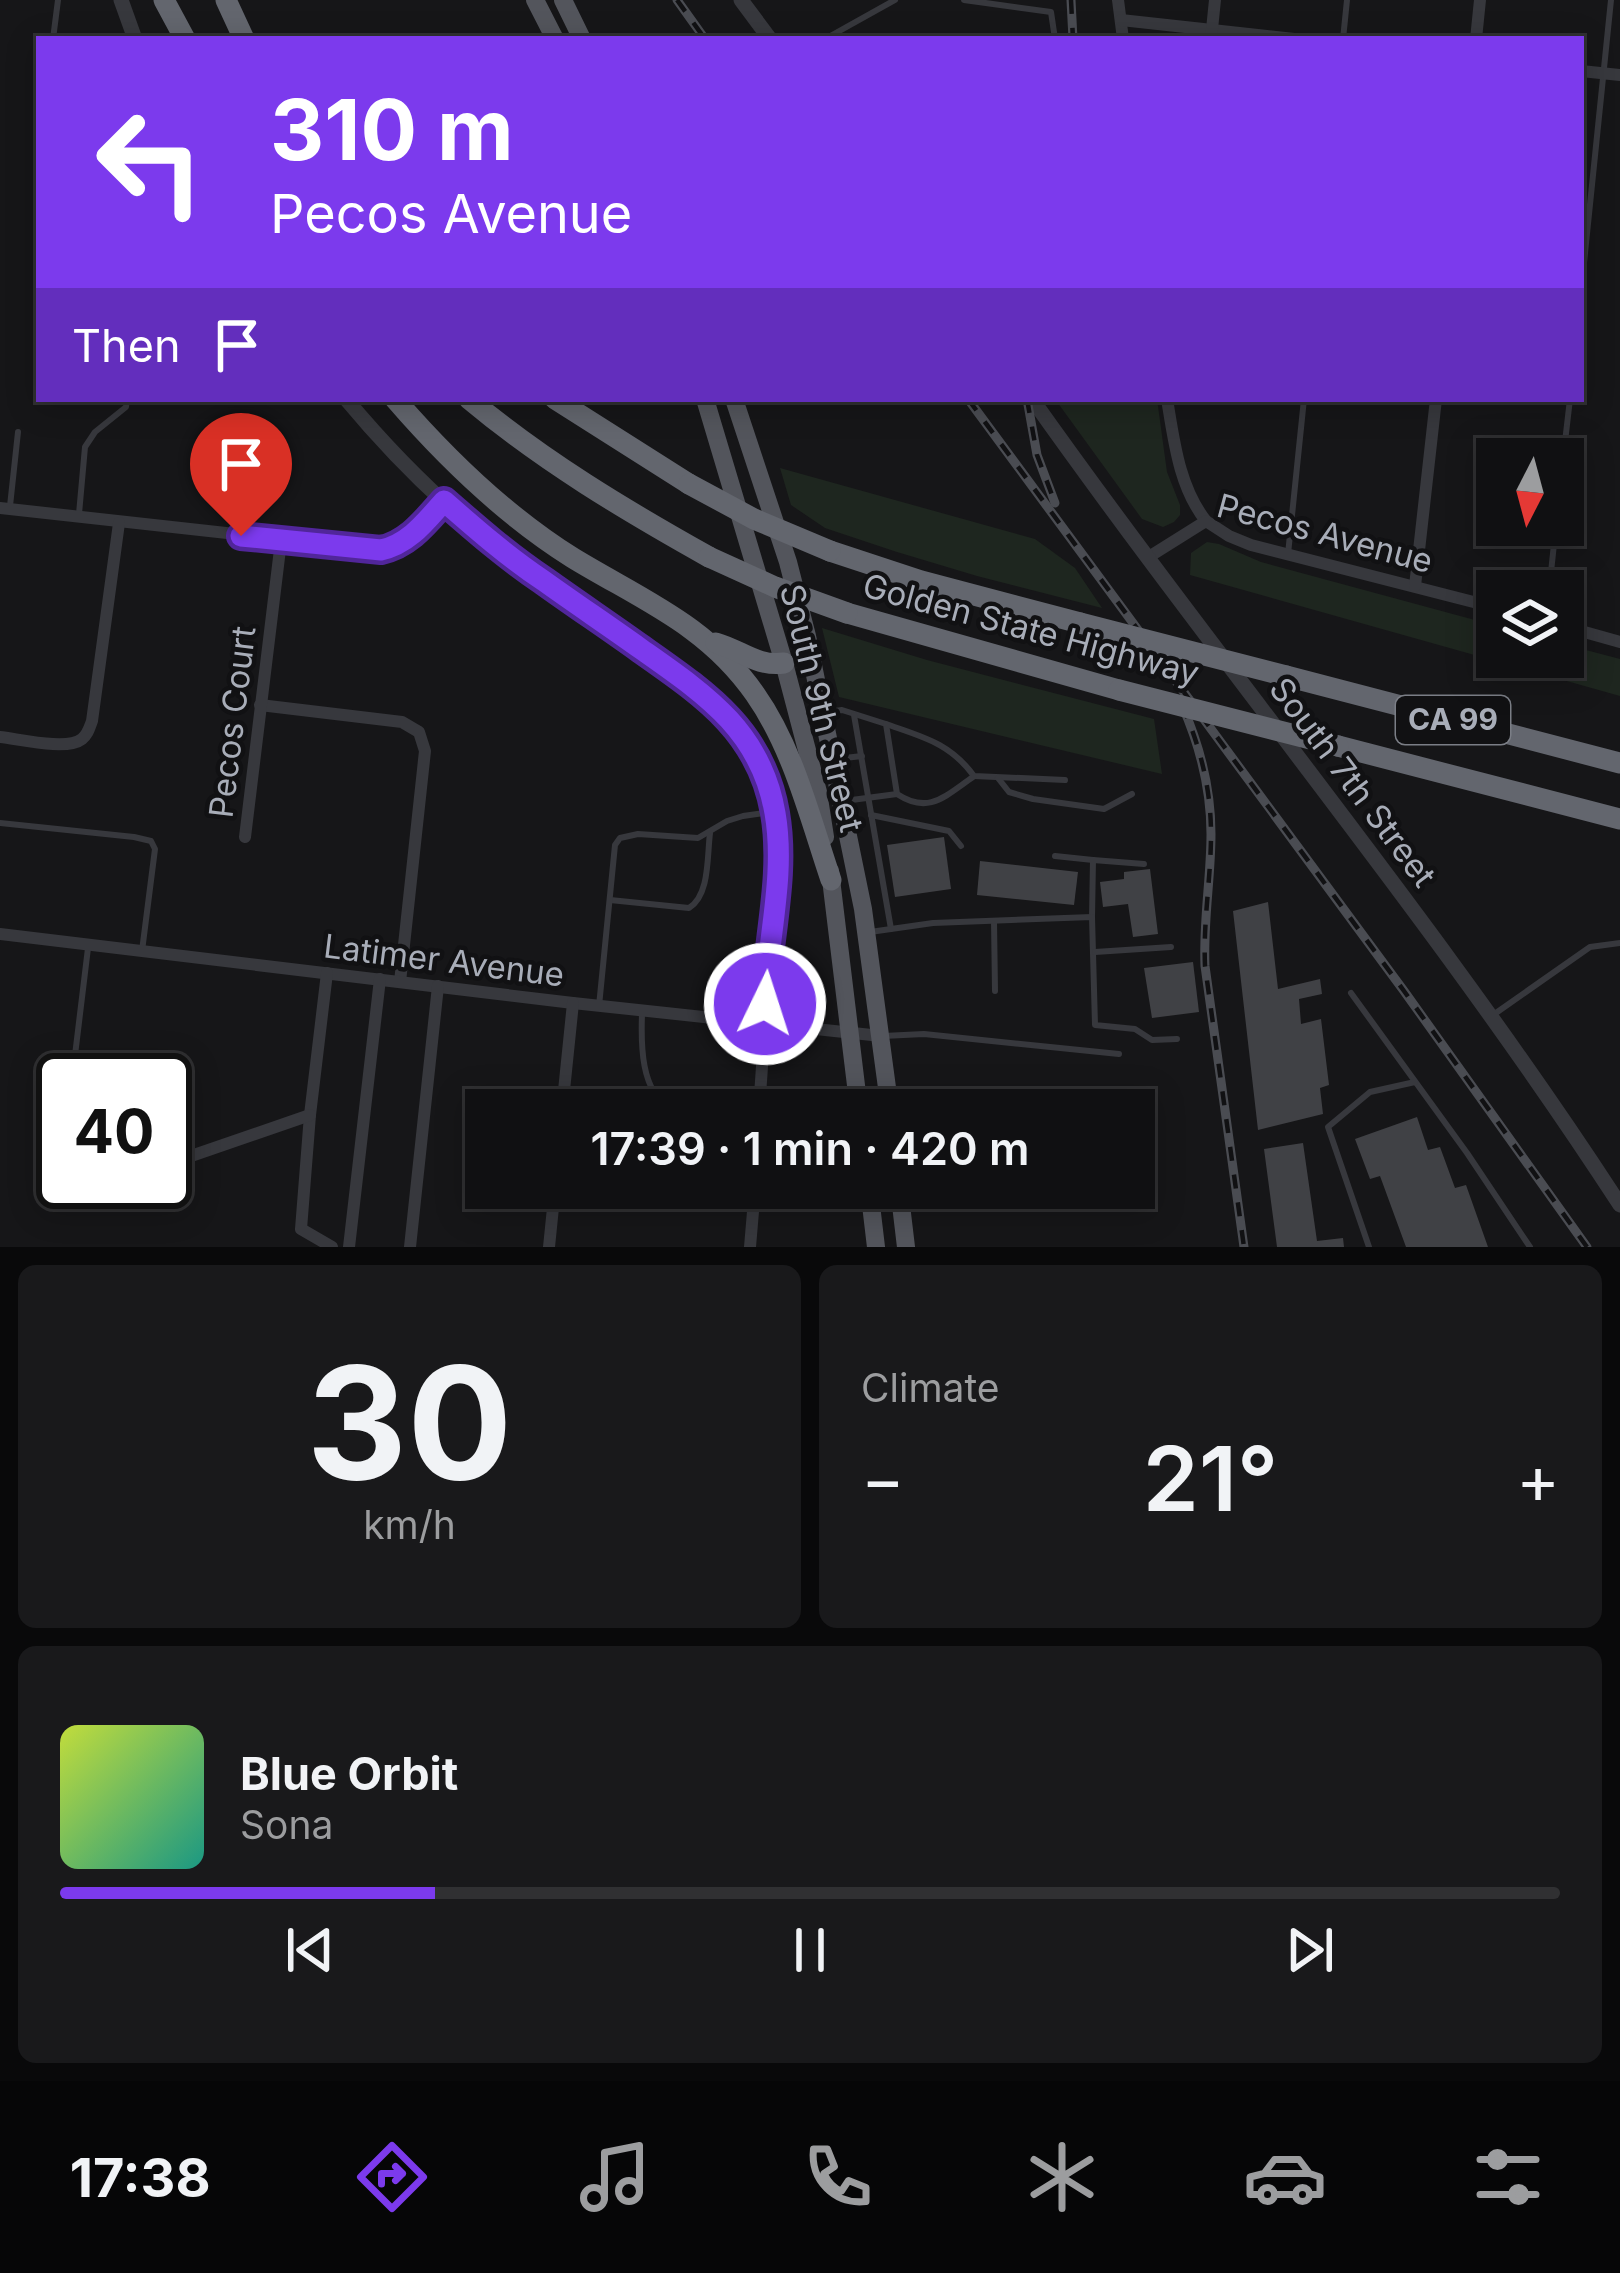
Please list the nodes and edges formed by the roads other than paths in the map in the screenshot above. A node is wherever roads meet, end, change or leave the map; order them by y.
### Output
1 (58, 0) edge
2 (121, 0) edge
3 (162, 0) edge
4 (226, 0) edge
5 (535, 0) edge
6 (563, 0) edge
7 (741, 0) edge
8 (896, 0) edge
9 (964, 0) edge
10 (1118, 0) edge
11 (1215, 0) edge
12 (1347, 0) edge
13 (1480, 0) edge
14 (1611, 0) edge
15 (1121, 20) junction
16 (1212, 34) edge
17 (53, 36) edge
18 (134, 36) edge
19 (172, 36) edge
20 (183, 36) edge
21 (243, 36) edge
22 (553, 36) edge
23 (581, 36) edge
24 (768, 36) edge
25 (830, 36) edge
26 (1055, 36) edge
27 (1123, 36) edge
28 (1245, 36) edge
29 (1342, 36) edge
30 (1476, 36) edge
31 (1584, 71) edge
32 (1604, 73) junction
33 (1620, 75) edge
34 (1584, 263) edge
35 (127, 402) edge
36 (349, 402) edge
37 (398, 402) edge
38 (474, 402) edge
39 (560, 402) edge
40 (706, 402) edge
41 (735, 402) edge
42 (1034, 402) edge
43 (1168, 402) edge
44 (1304, 402) edge
45 (1436, 402) edge
46 (1570, 402) edge
47 (18, 432) dead end
48 (1565, 438) edge
49 (444, 501) junction
50 (5, 509) edge
51 (78, 518) junction
52 (1207, 521) junction
53 (119, 523) junction
54 (281, 541) junction
55 (1288, 554) junction
56 (1147, 558) junction
57 (1415, 586) junction
58 (1476, 602) edge
59 (1584, 632) edge
60 (807, 636) junction
61 (710, 641) junction
62 (1620, 642) edge
63 (784, 663) junction
64 (260, 705) junction
65 (822, 713) junction
66 (854, 715) junction
67 (886, 724) junction
68 (0, 737) edge
69 (862, 756) junction
70 (831, 760) junction
71 (1620, 764) edge
72 (974, 776) junction
73 (998, 778) junction
74 (1065, 780) dead end
75 (897, 794) junction
76 (1132, 794) dead end
77 (868, 798) junction
78 (840, 802) junction
79 (775, 812) junction
80 (871, 815) junction
81 (1620, 819) edge
82 (0, 823) edge
83 (710, 832) junction
84 (245, 837) dead end
85 (961, 846) dead end
86 (1055, 856) dead end
87 (1094, 860) junction
88 (1144, 864) dead end
89 (831, 880) junction
90 (610, 900) junction
91 (1092, 916) junction
92 (994, 921) junction
93 (891, 929) junction
94 (866, 933) junction
95 (0, 934) edge
96 (1620, 943) edge
97 (88, 944) junction
98 (1171, 946) dead end
99 (142, 951) junction
100 (1095, 952) junction
101 (327, 973) junction
102 (380, 980) junction
103 (400, 982) junction
104 (438, 986) junction
105 (995, 991) dead end
106 (1351, 993) dead end
107 (573, 1003) junction
108 (599, 1006) junction
109 (642, 1010) junction
110 (1490, 1017) junction
111 (765, 1023) junction
112 (850, 1032) junction
113 (881, 1036) junction
114 (1177, 1039) dead end
115 (75, 1053) edge
116 (1119, 1054) dead end
117 (1415, 1082) junction
118 (564, 1089) edge
119 (654, 1089) edge
120 (760, 1089) edge
121 (857, 1089) edge
122 (887, 1089) edge
123 (310, 1115) junction
124 (192, 1156) edge
125 (1620, 1204) edge
126 (553, 1209) edge
127 (753, 1209) edge
128 (871, 1209) edge
129 (901, 1209) edge
130 (332, 1247) edge
131 (350, 1247) edge
132 (410, 1247) edge
133 (549, 1247) edge
134 (750, 1247) edge
135 (876, 1247) edge
136 (906, 1247) edge
137 (1370, 1247) edge
138 (1530, 1247) edge

1 - 17 lane
2 - 18 street
3 - 19 highway
3 - 20 highway
4 - 21 highway
5 - 22 main road
6 - 23 main road
7 - 24 street
8 - 25 lane
9 - 26 lane
10 - 15 street
11 - 16 street
12 - 29 lane
13 - 30 street
14 - 32 lane
15 - 16 street
15 - 27 street
16 - 28 street
31 - 32 street
32 - 33 street
32 - 34 lane
35 - 51 lane
36 - 49 street
37 - 61 highway
38 - 81 highway, Golden State Highway / CA 99, bridge
39 - 71 highway, Golden State Highway / CA 99, bridge
40 - 63 main road, South 9th Street
41 - 60 main road, South 9th Street
42 - 56 street, South 7th Street
43 - 52 street
44 - 55 lane
45 - 57 street
46 - 48 lane
47 - 50 lane
49 - 54 street
49 - 79 street
50 - 51 street
51 - 53 street
52 - 55 street, Pecos Avenue
52 - 56 street, Pecos Avenue
53 - 54 street
53 - 68 street
54 - 64 street, Pecos Court
55 - 57 street, Pecos Avenue
56 - 110 street, South 7th Street
57 - 58 street, Pecos Avenue
59 - 62 street
60 - 63 main road
60 - 65 main road, South 9th Street
61 - 63 highway
61 - 89 highway
63 - 89 main road, South 9th Street
64 - 84 street, Pecos Court
64 - 103 street
65 - 66 lane
65 - 70 main road, South 9th Street
66 - 67 lane
66 - 69 lane
67 - 72 lane
67 - 75 lane
69 - 70 lane
69 - 77 lane
70 - 78 main road, South 9th Street
72 - 73 lane
72 - 75 lane
73 - 74 lane
73 - 76 lane
75 - 77 lane
77 - 78 lane
77 - 80 lane
78 - 94 main road, South 9th Street
79 - 83 lane
79 - 111 street
80 - 85 lane
80 - 93 lane
82 - 99 lane
83 - 90 lane
83 - 90 lane
86 - 87 lane
87 - 88 lane
87 - 91 lane
89 - 112 main road, South 9th Street
90 - 108 lane
91 - 92 lane
91 - 100 lane
92 - 93 lane
92 - 105 lane
93 - 94 lane
94 - 113 main road, South 9th Street
95 - 97 street, Latimer Avenue
96 - 110 lane
97 - 99 street, Latimer Avenue
97 - 115 lane
98 - 100 lane
99 - 101 street, Latimer Avenue
100 - 114 lane
101 - 102 street, Latimer Avenue
101 - 123 street
102 - 103 street, Latimer Avenue
102 - 131 street
103 - 104 street, Latimer Avenue
104 - 107 street, Latimer Avenue
104 - 132 street
106 - 117 lane
107 - 108 street, Latimer Avenue
107 - 118 street
108 - 109 street, Latimer Avenue
109 - 111 street, Latimer Avenue
109 - 119 lane
110 - 125 street, South 7th Street
111 - 112 street, Latimer Avenue
111 - 120 street
112 - 113 street, Latimer Avenue
112 - 121 main road, South 9th Street
113 - 116 lane
113 - 122 main road, South 9th Street
117 - 137 lane
117 - 138 lane
123 - 124 street
123 - 130 street
126 - 133 street
127 - 134 street
128 - 135 main road
129 - 136 main road

